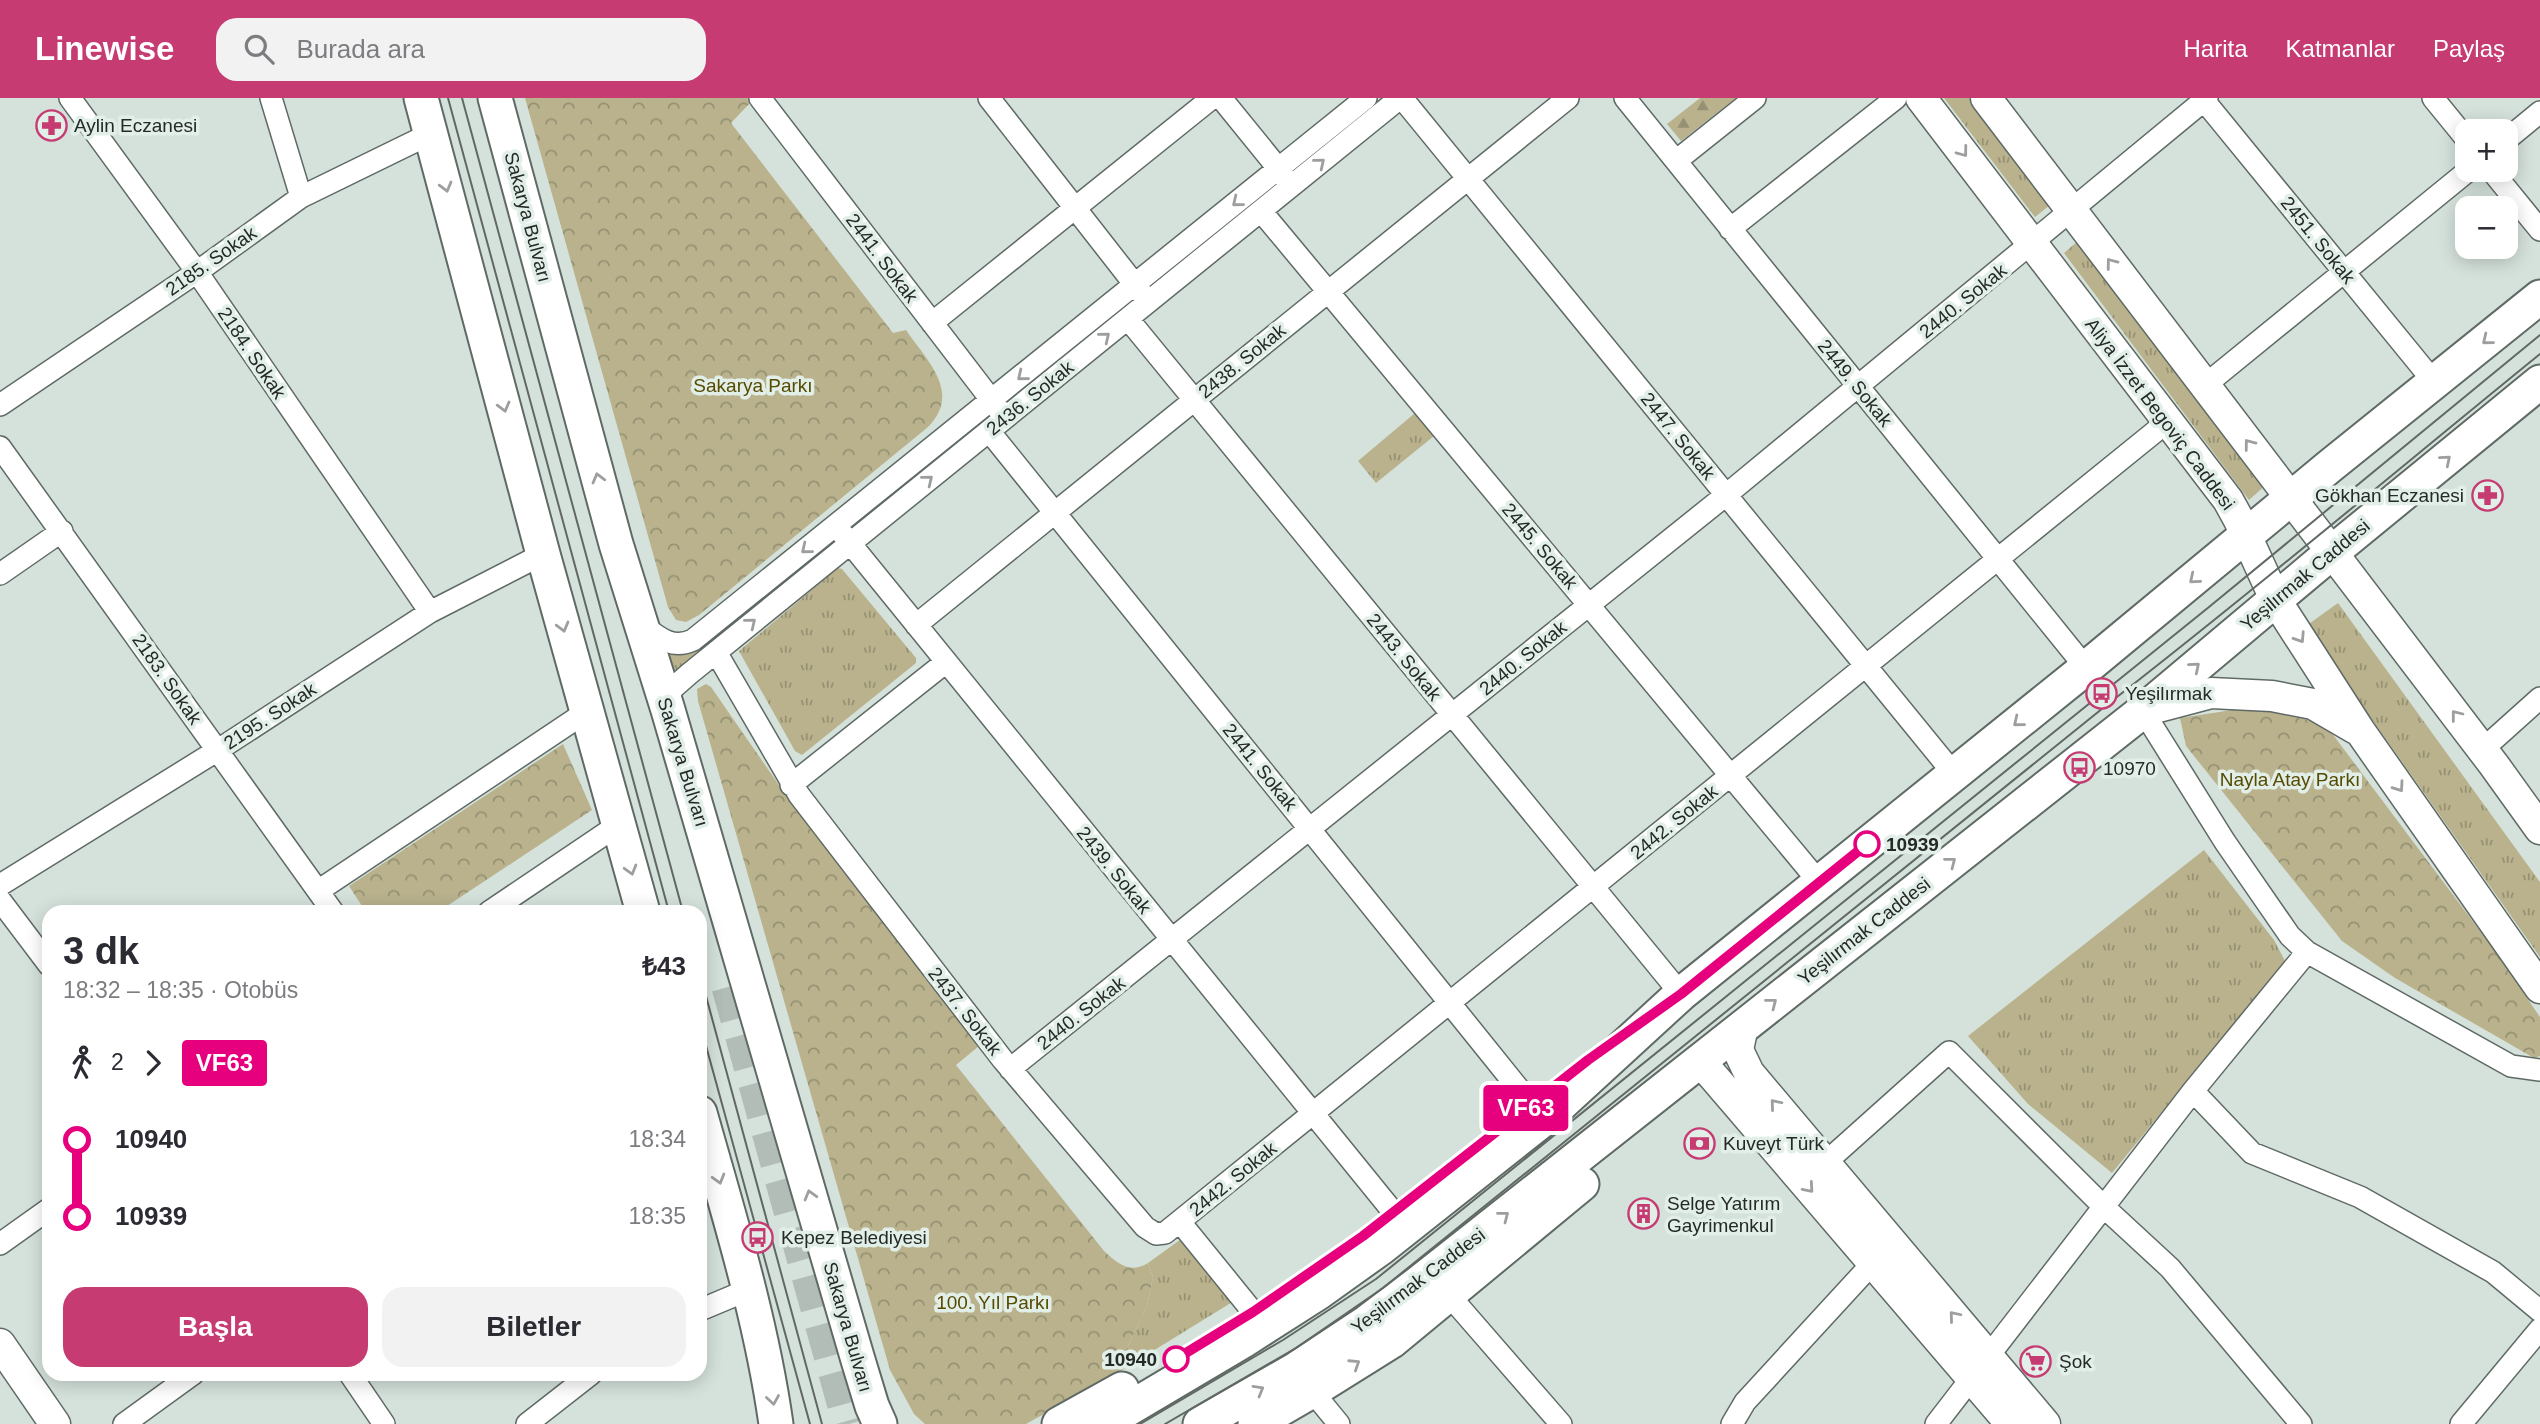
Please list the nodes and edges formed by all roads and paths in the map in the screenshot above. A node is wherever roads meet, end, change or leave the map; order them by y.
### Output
1 (70, 98) edge
2 (271, 98) edge
3 (421, 98) edge
4 (495, 98) edge
5 (760, 98) edge
6 (989, 98) edge
7 (1212, 98) edge
8 (1222, 98) edge
9 (1366, 98) edge
10 (1401, 98) edge
11 (1568, 98) edge
12 (1625, 98) edge
13 (1755, 98) edge
14 (1896, 98) edge
15 (1921, 98) edge
16 (1986, 98) edge
17 (2433, 98) edge
18 (2204, 99) edge
19 (2540, 112) edge
20 (2455, 125) edge
21 (2518, 130) edge
22 (432, 134) junction
23 (1676, 161) junction
24 (1285, 177) junction
25 (1468, 178) junction
26 (2455, 181) edge
27 (2501, 182) edge
28 (301, 197) junction
29 (1076, 208) junction
30 (2071, 210) junction
31 (1261, 211) junction
32 (1730, 229) junction
33 (2540, 230) edge
34 (2032, 243) junction
35 (197, 272) junction
36 (2344, 272) junction
37 (1135, 284) junction
38 (1328, 292) junction
39 (2540, 297) edge
40 (1149, 302) junction
41 (1128, 319) junction
42 (932, 323) junction
43 (2434, 382) junction
44 (2540, 382) edge
45 (2204, 386) junction
46 (1858, 387) junction
47 (991, 400) junction
48 (1194, 400) junction
49 (0, 405) edge
50 (2167, 422) junction
51 (997, 424) junction
52 (0, 447) edge
53 (1726, 495) junction
54 (2290, 498) junction
55 (1055, 512) junction
56 (836, 525) junction
57 (62, 531) junction
58 (2246, 534) junction
59 (850, 543) junction
60 (616, 544) junction
61 (2330, 553) junction
62 (543, 554) junction
63 (1998, 559) junction
64 (0, 574) edge
65 (2275, 599) junction
66 (1589, 605) junction
67 (430, 612) junction
68 (641, 624) junction
69 (916, 625) junction
70 (716, 652) junction
71 (946, 662) junction
72 (1866, 666) junction
73 (2085, 668) junction
74 (2540, 698) edge
75 (666, 702) junction
76 (2143, 711) junction
77 (586, 712) junction
78 (1452, 715) junction
79 (2360, 731) junction
80 (218, 750) junction
81 (2483, 750) junction
82 (1954, 774) junction
83 (1731, 775) junction
84 (791, 785) junction
85 (618, 825) junction
86 (1310, 829) junction
87 (2540, 829) edge
88 (1819, 882) junction
89 (0, 885) edge
90 (1593, 887) junction
91 (318, 891) junction
92 (0, 900) edge
93 (328, 905) edge
94 (499, 905) edge
95 (641, 905) edge
96 (705, 905) edge
97 (707, 912) edge
98 (1171, 940) junction
99 (2308, 952) junction
100 (42, 956) edge
101 (728, 987) tunnel mouth
102 (2540, 988) edge
103 (1681, 994) junction
104 (1450, 1003) junction
105 (1743, 1026) junction
106 (1701, 1062) junction
107 (1010, 1069) junction
108 (2540, 1070) edge
109 (2193, 1091) junction
110 (1531, 1104) junction
111 (1312, 1115) junction
112 (707, 1138) edge
113 (1825, 1163) junction
114 (2105, 1208) junction
115 (1394, 1213) junction
116 (42, 1214) edge
117 (1180, 1222) junction
118 (0, 1244) edge
119 (1883, 1253) junction
120 (750, 1289) junction
121 (1448, 1294) junction
122 (707, 1307) edge
123 (2540, 1311) edge
124 (1253, 1312) junction
125 (2540, 1329) edge
126 (0, 1344) edge
127 (1979, 1366) junction
128 (183, 1381) edge
129 (355, 1381) edge
130 (582, 1381) edge
131 (1312, 1391) junction
132 (55, 1424) edge
133 (124, 1424) edge
134 (384, 1424) edge
135 (527, 1424) edge
136 (776, 1424) edge
137 (880, 1424) edge
138 (1059, 1424) edge
139 (1102, 1424) edge
140 (1200, 1424) edge
141 (1255, 1424) edge
142 (1339, 1424) edge
143 (1561, 1424) edge
144 (1732, 1424) edge
145 (1936, 1424) edge
146 (2011, 1424) edge
147 (2045, 1424) edge
148 (2301, 1424) edge
149 (2461, 1424) edge

1 - 35 street, 2184. Sokak
2 - 28 street
3 - 22 main road
60 -> 4 main road, Sakarya Bulvarı
5 - 42 street, 2441. Sokak
6 - 29 street
7 - 29 street
8 - 24 street
9 - 24 street, 2436. Sokak
24 -> 10 street, 2436. Sokak
10 - 25 street, 2447. Sokak
11 - 25 street, 2438. Sokak
12 - 23 street, 2449. Sokak
13 - 23 street
14 - 32 street
15 -> 34 main road, Aliya İzzet Begoviç Caddesi
16 - 30 main road
17 - 20 street
18 - 30 street
18 - 36 street, 2451. Sokak
19 - 21 street
22 - 28 street, 2185. Sokak
22 -> 62 main road
23 - 32 street, 2449. Sokak
24 - 31 street, 2436. Sokak
24 -> 37 street, 2436. Sokak
25 - 38 street, 2438. Sokak
25 - 53 street, 2447. Sokak
26 - 36 street
27 - 33 street
28 - 35 street, 2185. Sokak
29 - 37 street
29 - 42 street
30 - 34 street, 2440. Sokak
45 -> 30 main road
31 - 38 street, 2445. Sokak
31 - 40 street, 2436. Sokak
32 - 46 street, 2449. Sokak
34 - 46 street, 2440. Sokak
34 - 50 main road, Aliya İzzet Begoviç Caddesi
35 - 49 street, 2185. Sokak
35 - 67 street, 2184. Sokak
36 - 43 street, 2451. Sokak
36 - 45 street
37 - 40 street
37 -> 47 street, 2436. Sokak
38 - 48 street, 2438. Sokak
38 - 66 street, 2445. Sokak
39 -> 43 main road
40 - 41 street, 2436. Sokak
41 - 48 street, 2443. Sokak
51 -> 41 street, 2436. Sokak
42 - 47 street, 2441. Sokak
43 - 54 main road
61 -> 44 main road, Yeşilırmak Caddesi
54 -> 45 main road
46 - 53 street, 2440. Sokak
46 - 63 street, 2449. Sokak
47 - 51 street, 2441. Sokak
47 - 56 street, 2436. Sokak
48 - 55 street, 2438. Sokak
48 - 78 street, 2443. Sokak
50 - 58 main road, Aliya İzzet Begoviç Caddesi
50 - 63 street, 2442. Sokak
51 - 55 street, 2441. Sokak
59 -> 51 street, 2436. Sokak
52 - 57 street, 2183. Sokak
53 - 66 street, 2440. Sokak
53 - 72 street, 2447. Sokak
54 - 58 main road
54 - 61 main road
55 - 69 street, 2438. Sokak
55 - 86 street, 2441. Sokak
56 - 59 street, 2439. Sokak
56 -> 68 street, 2436. Sokak
57 - 64 street
57 - 80 street, 2183. Sokak
58 - 65 main road, Aliya İzzet Begoviç Caddesi
58 -> 73 main road
59 - 69 street, 2439. Sokak
70 -> 59 street, 2436. Sokak
60 - 68 main road, Sakarya Bulvarı
60 - 96 main road
61 - 65 main road, Yeşilırmak Caddesi
81 -> 61 main road
62 - 67 street, 2195. Sokak
62 -> 77 main road
63 - 72 street, 2442. Sokak
63 - 73 street, 2449. Sokak
76 -> 65 main road, Yeşilırmak Caddesi
65 -> 79 main road, Aliya İzzet Begoviç Caddesi
66 - 78 street, 2440. Sokak
66 - 83 street, 2445. Sokak
67 - 80 street, 2195. Sokak
68 - 75 main road, Sakarya Bulvarı
69 - 71 street, 2439. Sokak
70 - 75 street, 2436. Sokak
70 - 84 street, 2437. Sokak
71 - 84 street
71 - 98 street, 2439. Sokak
72 - 82 street, 2447. Sokak
72 - 83 street, 2442. Sokak
73 -> 82 main road
74 - 81 street
137 -> 75 main road, Sakarya Bulvarı
76 - 79 main road
76 - 99 street
105 -> 76 main road, Yeşilırmak Caddesi
77 - 85 main road
77 - 91 street
78 - 86 street, 2440. Sokak
78 - 90 street, 2443. Sokak
79 -> 102 main road, Aliya İzzet Begoviç Caddesi
80 - 89 street, 2195. Sokak
80 - 91 street, 2183. Sokak
81 - 87 main road
82 - 88 main road
83 - 88 street, 2445. Sokak
83 - 90 street, 2442. Sokak
84 - 107 street, 2437. Sokak
85 - 94 street
85 -> 95 main road
86 - 98 street, 2440. Sokak
86 - 104 street, 2441. Sokak
88 - 103 main road
90 - 103 street, 2443. Sokak
90 - 104 street, 2442. Sokak
91 - 93 street, 2183. Sokak
92 - 100 street
97 - 101 main road
98 - 107 street, 2440. Sokak
98 - 111 street, 2439. Sokak
99 - 108 street
99 - 109 street
103 - 110 main road
103 - 139 main road
104 - 110 street, 2441. Sokak
104 - 111 street, 2442. Sokak
105 - 106 main road, Yeşilırmak Caddesi
113 -> 105 main road
106 -> 119 main road
106 - 121 main road
140 -> 106 main road, Yeşilırmak Caddesi
107 - 117 street, 2437. Sokak
109 - 114 street
109 - 123 street
110 - 115 main road
111 - 115 street, 2439. Sokak
111 - 117 street, 2442. Sokak
112 -> 120 main road
113 - 114 street
113 - 119 main road
114 - 127 street
114 - 148 street
115 - 124 main road
116 - 118 street
117 - 124 street
119 - 127 main road
119 - 144 street
120 - 122 street
120 -> 136 main road
131 -> 121 main road
121 - 143 street
124 - 138 main road
125 - 149 street
126 - 132 main road
127 - 145 street
127 - 146 main road
127 - 147 main road
128 - 133 street
129 - 134 street
130 - 135 street
131 - 141 main road
131 - 142 street

